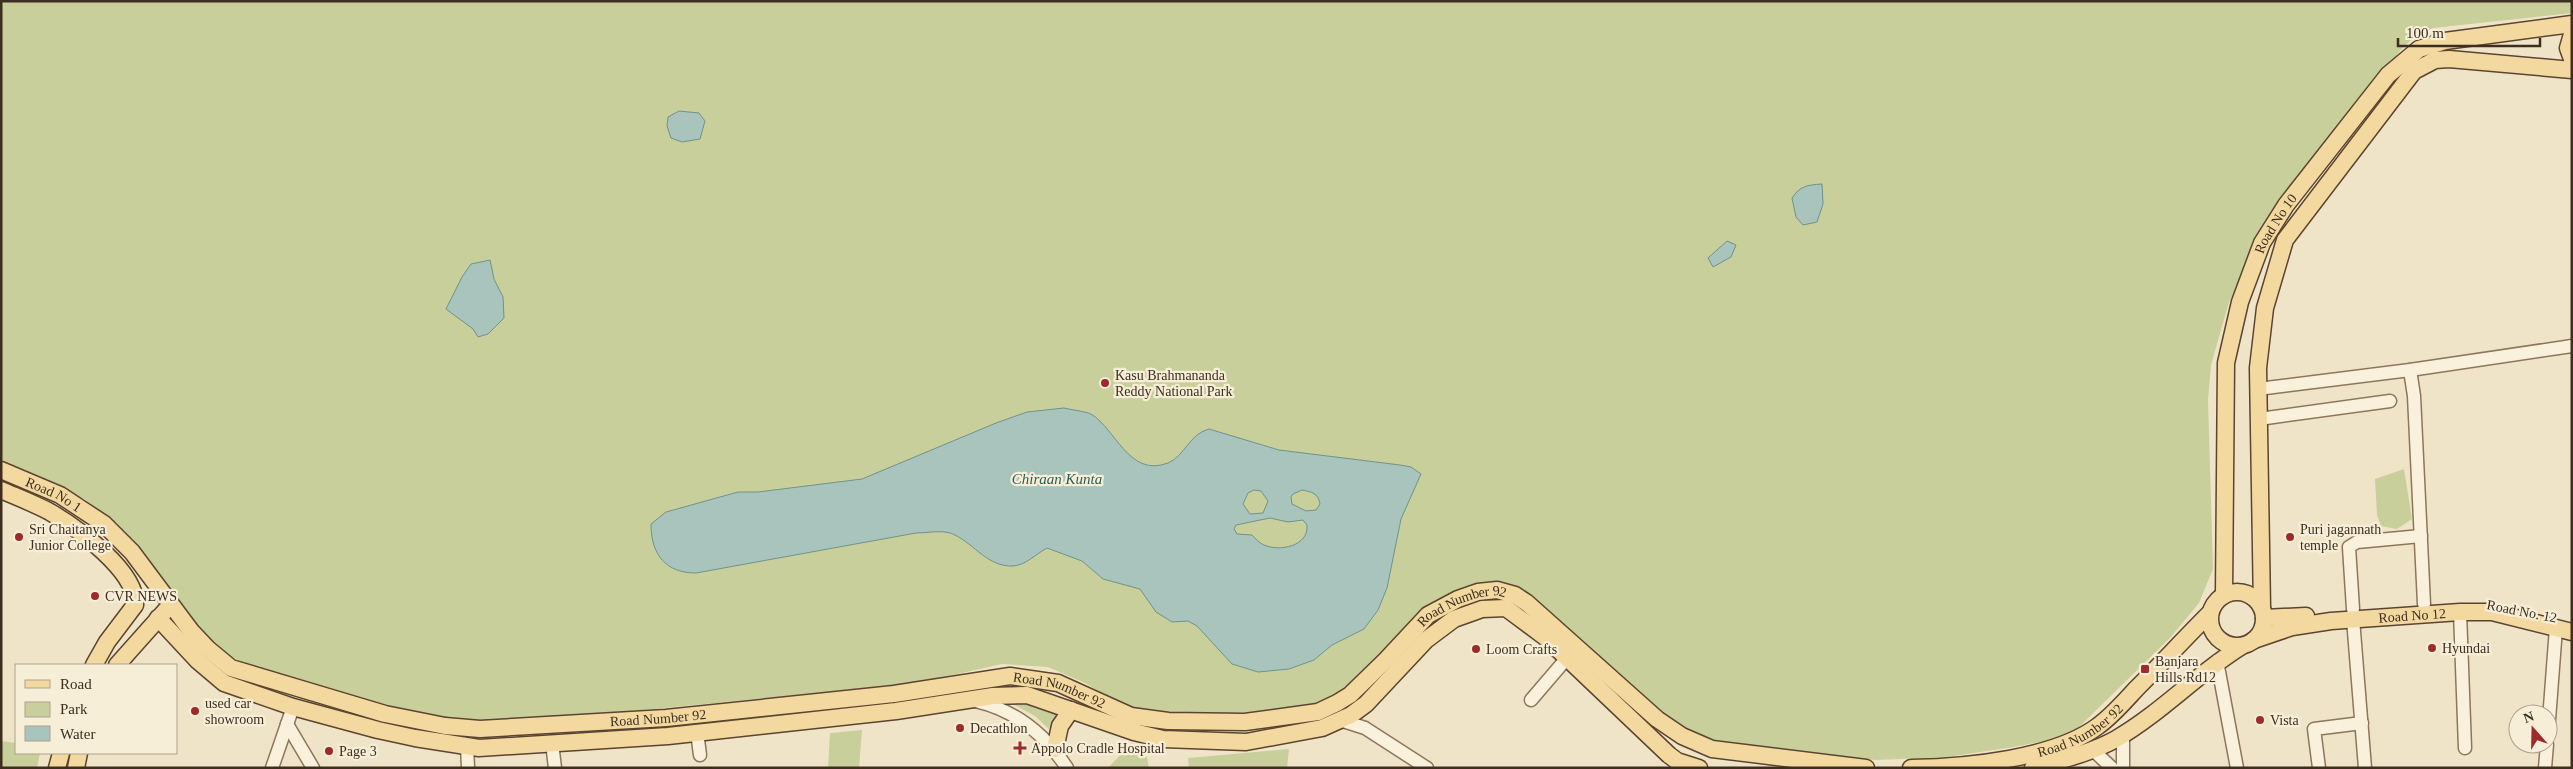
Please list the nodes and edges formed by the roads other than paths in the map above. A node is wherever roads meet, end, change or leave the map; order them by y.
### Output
1 (2572, 24) edge
2 (2572, 34) edge
3 (2430, 44) junction
4 (2572, 59) edge
5 (2435, 60) junction
6 (2572, 70) edge
7 (2572, 346) edge
8 (2410, 370) junction
9 (2258, 389) junction
10 (2390, 401) dead end
11 (2259, 419) junction
12 (1, 470) edge
13 (1, 490) edge
14 (2421, 536) junction
15 (2224, 595) junction
16 (2424, 604) junction
17 (2460, 612) junction
18 (177, 613) junction
19 (2210, 613) junction
20 (2263, 613) junction
21 (2353, 614) junction
22 (162, 622) junction
23 (2572, 622) edge
24 (2564, 630) edge
25 (2248, 643) junction
26 (1567, 658) junction
27 (2217, 661) junction
28 (95, 664) edge
29 (118, 664) edge
30 (970, 699) junction
31 (1531, 700) dead end
32 (1366, 704) junction
33 (2553, 704) edge
34 (293, 707) junction
35 (1071, 710) junction
36 (670, 718) junction
37 (1340, 720) junction
38 (2362, 723) junction
39 (287, 724) junction
40 (1365, 728) junction
41 (697, 732) junction
42 (2123, 734) junction
43 (673, 735) junction
44 (552, 743) junction
45 (467, 746) junction
46 (2465, 748) dead end
47 (1055, 749) junction
48 (2092, 749) junction
49 (61, 754) edge
50 (79, 754) edge
51 (2546, 754) edge
52 (700, 755) dead end
53 (2006, 763) edge
54 (1822, 765) edge
55 (1689, 766) edge
56 (57, 768) edge
57 (76, 768) edge
58 (272, 768) edge
59 (313, 768) edge
60 (468, 768) edge
61 (555, 768) edge
62 (1067, 768) edge
63 (1427, 768) edge
64 (1866, 768) edge
65 (1911, 768) edge
66 (2033, 768) edge
67 (2112, 768) edge
68 (2124, 768) edge
69 (2237, 768) edge
70 (2318, 768) edge
71 (2365, 768) edge
72 (2545, 768) edge

1 - 3 main road, Road No 10
2 - 4 main road
3 - 5 main road
3 - 15 main road, Road No 10
5 - 6 main road, Road No 10
5 - 9 main road, Road No 10
7 - 8 street
8 - 9 street
8 - 14 street
9 - 11 main road, Road No 10
10 - 11 street
11 - 20 main road, Road No 10
12 - 18 main road, Road No 1
13 - 28 main road, Road No 1
14 - 16 street
14 - 21 street
15 - 19 main road
15 - 20 main road
16 - 21 main road, Road No. 12
16 - 23 main road, Road No. 12
17 - 21 main road, Road No 12
17 - 24 main road, Road No 12
17 - 46 street
18 - 22 main road
18 - 36 main road, Road Number 92
19 - 25 main road
19 - 53 main road, Road Number 92
20 - 21 main road, Road No. 12
20 - 25 main road
21 - 25 main road, Road No 12
21 - 38 street
22 - 29 main road
22 - 34 main road, Road Number 92
24 - 33 street
25 - 27 main road, Road Number 92
26 - 31 street
26 - 32 main road, Road Number 92
26 - 55 main road, Road Number 92
27 - 42 main road, Road Number 92
27 - 69 street
30 - 35 main road, Road Number 92
30 - 41 main road, Road Number 92
30 - 47 street
32 - 37 main road, Road Number 92
32 - 40 street
34 - 39 street
34 - 45 main road, Road Number 92
35 - 37 main road, Road Number 92
35 - 47 main road
36 - 43 main road
36 - 54 main road, Road Number 92
37 - 40 street
38 - 70 street
38 - 71 street
39 - 58 street
39 - 59 street
40 - 63 street
41 - 43 main road, Road Number 92
41 - 52 street
42 - 48 main road, Road Number 92
42 - 68 street
43 - 44 main road, Road Number 92
44 - 45 main road, Road Number 92
44 - 61 street
45 - 60 street
47 - 62 street
48 - 66 main road, Road Number 92
48 - 67 street
49 - 56 main road
50 - 57 main road
51 - 72 street
53 - 65 main road, Road Number 92
54 - 64 main road, Road Number 92

